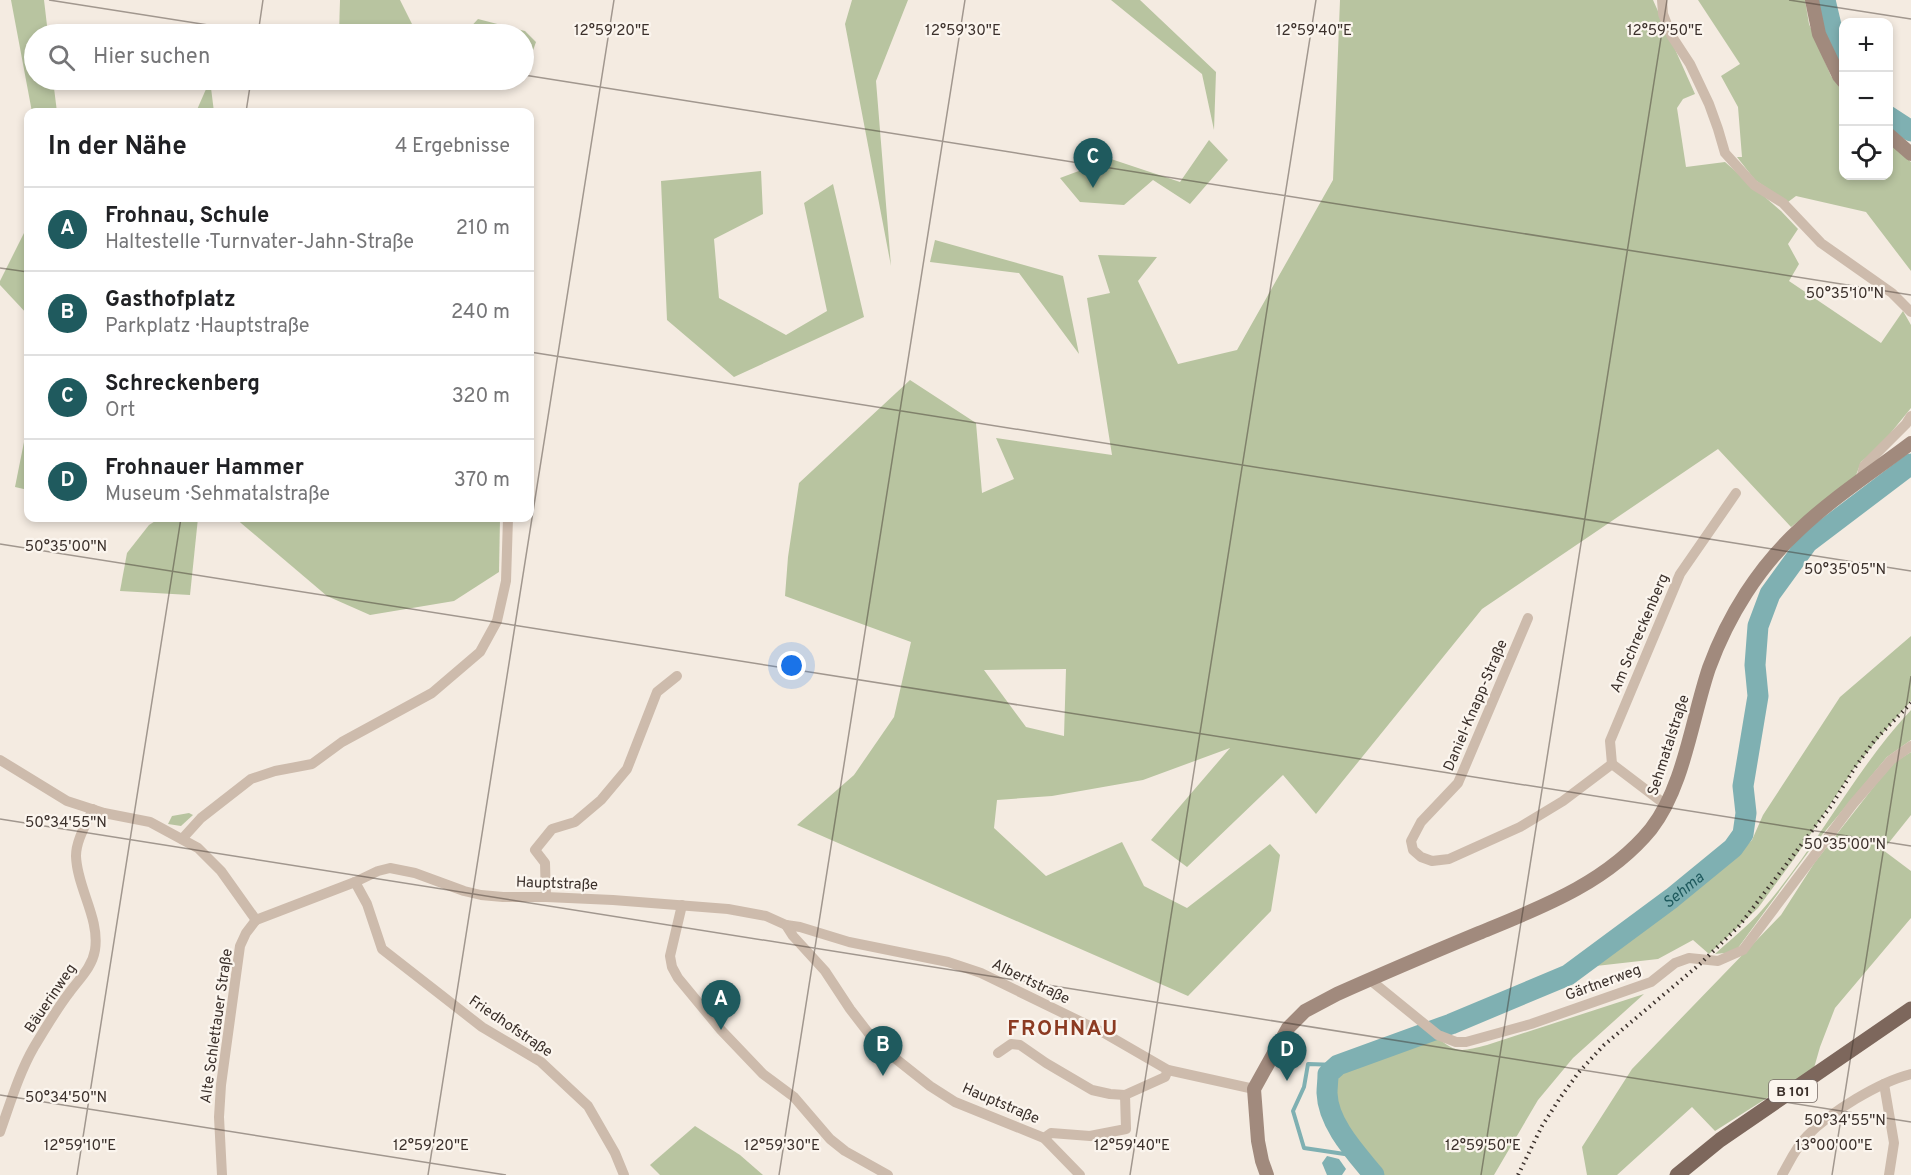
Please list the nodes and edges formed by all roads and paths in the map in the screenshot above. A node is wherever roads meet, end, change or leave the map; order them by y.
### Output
1 (1662, 0) edge
2 (1812, 0) edge
3 (1839, 73) edge
4 (1893, 138) edge
5 (1911, 154) edge
6 (1911, 312) edge
7 (1911, 416) edge
8 (1911, 443) edge
9 (1861, 480) junction
10 (1736, 493) dead end
11 (508, 522) edge
12 (1528, 618) dead end
13 (677, 676) dead end
14 (1911, 746) edge
15 (0, 760) edge
16 (1612, 764) junction
17 (1666, 805) junction
18 (93, 809) junction
19 (182, 838) junction
20 (355, 882) junction
21 (546, 897) junction
22 (682, 905) junction
23 (256, 920) junction
24 (786, 925) junction
25 (1369, 979) junction
26 (1911, 1009) edge
27 (998, 1053) dead end
28 (1168, 1070) junction
29 (1911, 1074) edge
30 (1884, 1084) junction
31 (1254, 1089) junction
32 (1125, 1095) junction
33 (0, 1132) edge
34 (1044, 1138) junction
35 (222, 1175) edge
36 (624, 1175) edge
37 (888, 1175) edge
38 (1080, 1175) edge
39 (1268, 1175) edge
40 (1677, 1175) edge
41 (1782, 1175) edge
42 (1889, 1175) edge

1 - 6 street
2 - 3 main road
4 - 5 main road
7 - 9 street
8 - 9 main road, Sehmatalstraße
9 - 17 main road, Sehmatalstraße
10 - 16 street, Am Schreckenberg
11 - 19 street
12 - 16 street, Daniel-Knapp-Straße
13 - 21 street
14 - 25 street, Gärtnerweg
15 - 18 street
16 - 17 street
17 - 25 main road, Sehmatalstraße
18 - 19 street
18 - 33 street, Bäuerinweg
19 - 23 street
20 - 21 street, Hauptstraße
20 - 23 street, Hauptstraße
20 - 36 street, Friedhofstraße
21 - 22 street, Hauptstraße
22 - 24 street, Hauptstraße
22 - 37 street
23 - 35 street, Alte Schlettauer Straße
24 - 28 street, Albertstraße
24 - 34 street, Hauptstraße
25 - 31 main road, Sehmatalstraße
26 - 40 main road, B 101
27 - 32 street
28 - 31 street, Albertstraße
28 - 32 street
29 - 30 street
30 - 41 street
30 - 42 street
31 - 39 main road
32 - 34 street
34 - 38 street, Hauptstraße

